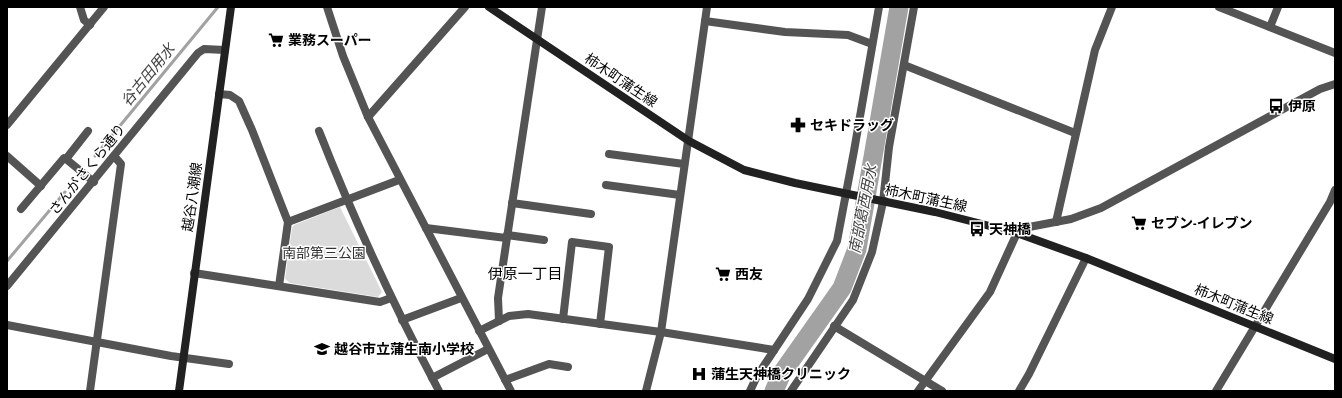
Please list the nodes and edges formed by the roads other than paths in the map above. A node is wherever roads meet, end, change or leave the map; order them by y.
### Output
1 (80, 7) edge
2 (104, 7) edge
3 (231, 7) edge
4 (327, 7) edge
5 (465, 7) edge
6 (489, 7) edge
7 (542, 7) edge
8 (707, 7) edge
9 (879, 7) edge
10 (914, 7) edge
11 (1112, 7) edge
12 (1219, 7) edge
13 (1278, 7) edge
14 (705, 21) junction
15 (90, 25) junction
16 (1270, 27) junction
17 (537, 40) junction
18 (872, 44) junction
19 (225, 50) junction
20 (1335, 53) edge
21 (904, 65) junction
22 (1335, 84) edge
23 (219, 94) junction
24 (368, 117) junction
25 (7, 125) edge
26 (88, 131) dead end
27 (318, 131) dead end
28 (1076, 133) junction
29 (689, 141) junction
30 (609, 154) dead end
31 (7, 156) edge
32 (114, 156) junction
33 (66, 159) junction
34 (684, 164) junction
35 (399, 180) junction
36 (94, 182) junction
37 (606, 185) dead end
38 (41, 186) junction
39 (1335, 190) edge
40 (848, 194) junction
41 (680, 195) junction
42 (346, 200) junction
43 (881, 201) junction
44 (512, 203) junction
45 (21, 209) dead end
46 (592, 214) dead end
47 (288, 222) junction
48 (1056, 222) junction
49 (426, 228) junction
50 (1017, 233) junction
51 (507, 237) junction
52 (544, 240) dead end
53 (1086, 258) junction
54 (194, 274) junction
55 (7, 286) edge
56 (279, 286) junction
57 (391, 298) junction
58 (461, 298) junction
59 (563, 319) junction
60 (402, 320) junction
61 (499, 321) junction
62 (600, 324) junction
63 (7, 325) edge
64 (834, 326) junction
65 (1254, 326) junction
66 (479, 330) junction
67 (661, 332) junction
68 (97, 343) junction
69 (488, 349) junction
70 (774, 350) junction
71 (183, 358) junction
72 (1335, 360) edge
73 (229, 364) dead end
74 (568, 367) dead end
75 (432, 378) junction
76 (505, 380) junction
77 (924, 380) junction
78 (90, 391) edge
79 (179, 391) edge
80 (439, 391) edge
81 (511, 391) edge
82 (646, 391) edge
83 (750, 391) edge
84 (790, 391) edge
85 (918, 391) edge
86 (942, 391) edge
87 (1019, 391) edge
88 (1216, 391) edge

1 - 15 street
2 - 15 street
3 - 19 main road, 越谷八潮線
4 - 24 street
5 - 24 street
6 - 17 main road, 柿木町蒲生線
7 - 17 street
8 - 14 street
9 - 18 street
10 - 21 street
11 - 28 street
12 - 16 street
13 - 16 street
14 - 18 street
14 - 29 street
15 - 25 street
16 - 20 street
17 - 29 main road, 柿木町蒲生線
17 - 44 street
18 - 40 street
19 - 23 main road, 越谷八潮線
19 - 32 street, さんがさくら通り
21 - 28 street
21 - 43 street
22 - 48 street
23 - 47 street
23 - 54 main road, 越谷八潮線
24 - 35 street
26 - 33 street
27 - 42 street
28 - 48 street
29 - 34 street
29 - 40 main road, 柿木町蒲生線
30 - 34 street
31 - 38 street
32 - 36 street, さんがさくら通り
32 - 68 street
33 - 36 street
33 - 38 street
34 - 41 street
35 - 42 street
35 - 49 street
36 - 55 street, さんがさくら通り
37 - 41 street
38 - 45 street
39 - 65 street
40 - 43 main road, 柿木町蒲生線
40 - 70 street
41 - 67 street
42 - 47 street
42 - 57 street
43 - 50 main road, 柿木町蒲生線
43 - 64 street
44 - 46 street
44 - 51 street
47 - 56 street
48 - 50 street
49 - 51 street
49 - 58 street
50 - 53 main road, 柿木町蒲生線
50 - 77 street
51 - 52 street
51 - 61 street
53 - 65 main road, 柿木町蒲生線
53 - 87 street
54 - 56 street
54 - 71 main road, 越谷八潮線
56 - 57 street
57 - 60 street
58 - 60 street
58 - 66 street
59 - 61 street
59 - 62 street
59 - 62 street
60 - 75 street
61 - 66 street
62 - 67 street
63 - 68 street
64 - 77 street
64 - 84 street
65 - 72 main road, 柿木町蒲生線
65 - 88 street
66 - 69 street
67 - 70 street
67 - 82 street
68 - 71 street
68 - 78 street
69 - 75 street
69 - 76 street
70 - 83 street
71 - 73 street
71 - 79 main road, 越谷八潮線
74 - 76 street
75 - 80 street
76 - 81 street
77 - 85 street
77 - 86 street

